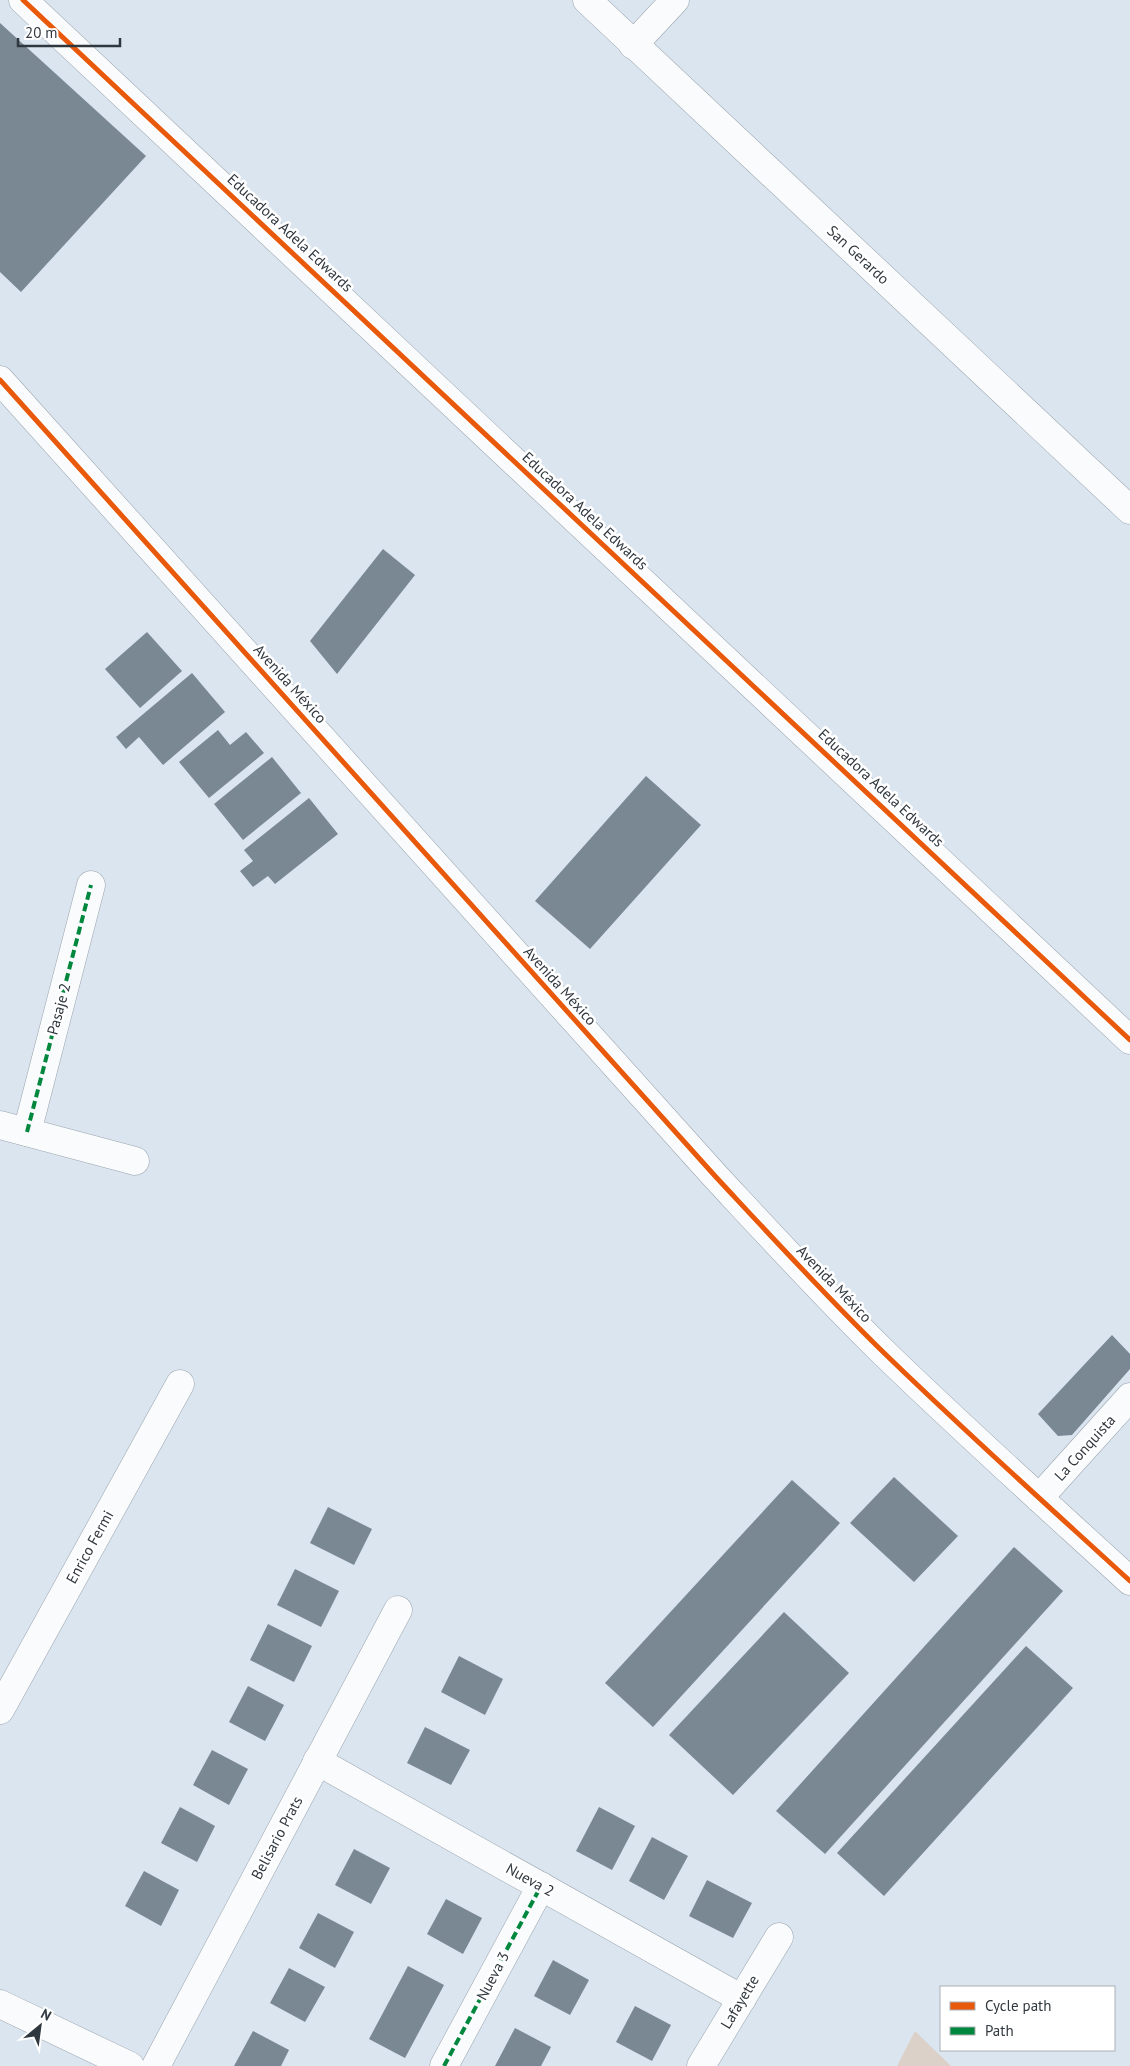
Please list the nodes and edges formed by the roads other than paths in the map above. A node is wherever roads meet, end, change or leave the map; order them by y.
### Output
1 (23, 0) edge
2 (587, 0) edge
3 (675, 0) edge
4 (633, 44) junction
5 (0, 380) edge
6 (1130, 510) edge
7 (91, 885) dead end
8 (1130, 1040) edge
9 (0, 1125) edge
10 (27, 1132) junction
11 (135, 1161) dead end
12 (180, 1384) dead end
13 (1130, 1397) edge
14 (1039, 1498) junction
15 (1130, 1580) edge
16 (398, 1610) dead end
17 (0, 1710) edge
18 (317, 1761) junction
19 (541, 1886) junction
20 (779, 1938) dead end
21 (742, 1999) junction
22 (0, 2004) edge
23 (130, 2066) edge
24 (156, 2066) edge
25 (444, 2066) edge
26 (701, 2066) edge

1 - 8 street, Educadora Adela Edwards
2 - 4 street, San Gerardo
3 - 4 street
4 - 6 street, San Gerardo
5 - 14 street, Avenida México
7 - 10 street, Pasaje 2
9 - 10 street
10 - 11 street
12 - 17 street, Enrico Fermi
13 - 14 street, La Conquista
14 - 15 street, Avenida México
16 - 18 street, Belisario Prats
18 - 19 street, Nueva 2
18 - 24 street, Belisario Prats
19 - 21 street, Nueva 2
19 - 25 street, Nueva 3
20 - 21 street, Lafayette
21 - 26 street, Lafayette
22 - 23 street

